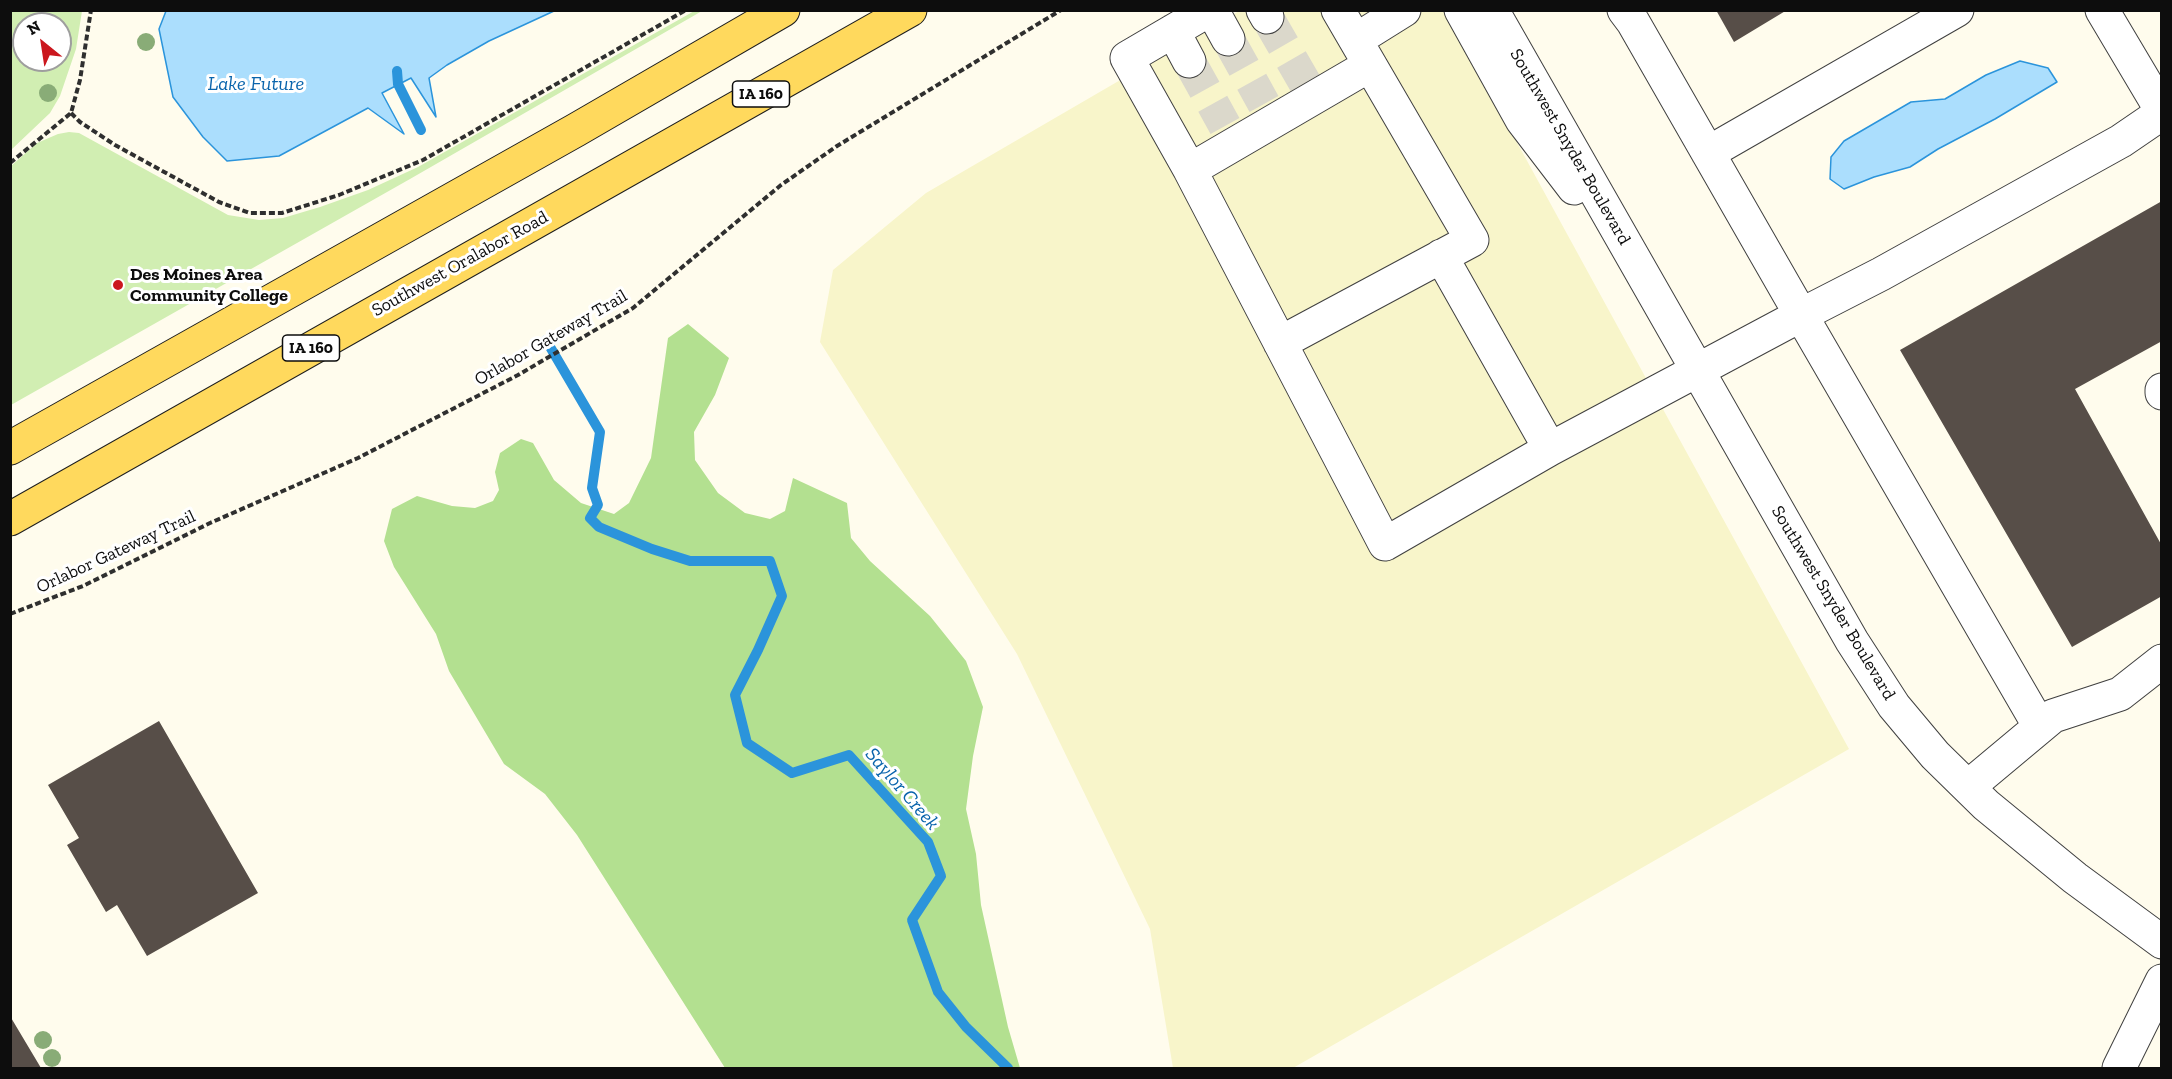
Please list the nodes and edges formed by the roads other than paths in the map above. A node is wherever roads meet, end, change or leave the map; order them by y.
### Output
1 (783, 10) edge
2 (910, 10) edge
3 (1210, 10) edge
4 (1338, 10) edge
5 (1404, 10) edge
6 (1461, 10) edge
7 (1492, 10) edge
8 (1624, 10) edge
9 (1957, 10) edge
10 (2102, 10) edge
11 (1173, 31) junction
12 (1228, 39) tunnel mouth
13 (1363, 53) junction
14 (1189, 61) tunnel mouth
15 (2162, 112) edge
16 (1708, 153) junction
17 (1190, 170) junction
18 (1441, 256) junction
19 (1648, 283) junction
20 (1801, 315) junction
21 (1280, 343) junction
22 (1698, 370) junction
23 (10, 448) edge
24 (1550, 449) junction
25 (10, 519) edge
26 (2162, 661) edge
27 (2040, 727) junction
28 (1968, 787) junction
29 (2162, 942) edge
30 (2162, 981) edge
31 (2119, 1068) edge

1 - 23 main road
2 - 25 main road, Southwest Oralabor Road / IA 160
3 - 11 street
3 - 12 street
4 - 13 street
5 - 13 street
6 - 19 street, Southwest Snyder Boulevard
7 - 19 street, Southwest Snyder Boulevard
8 - 16 street
9 - 16 street
10 - 15 street
11 - 14 street
11 - 17 street
13 - 17 street
13 - 18 street
15 - 20 street
16 - 20 street
17 - 21 street
18 - 21 street
18 - 24 street
19 - 22 street, Southwest Snyder Boulevard
20 - 22 street
20 - 27 street
21 - 24 street
22 - 24 street
22 - 28 street, Southwest Snyder Boulevard
26 - 27 street
27 - 28 street
28 - 29 street, Southwest Snyder Boulevard
30 - 31 street

